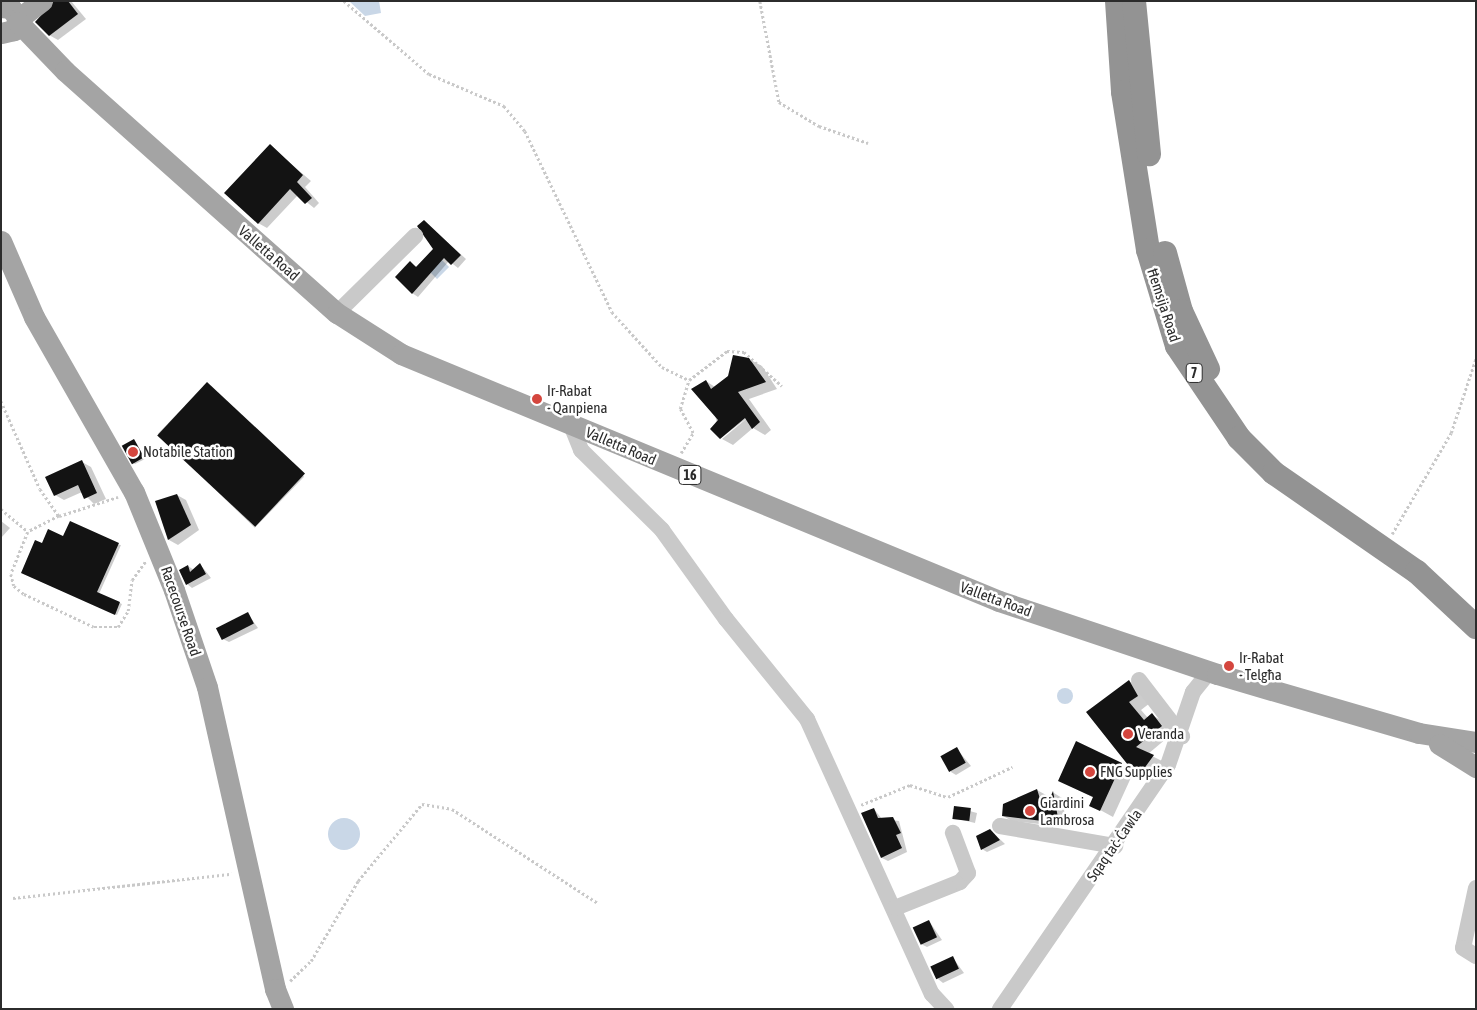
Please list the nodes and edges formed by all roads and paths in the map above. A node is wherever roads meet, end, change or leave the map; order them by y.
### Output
1 (42, 1) edge
2 (344, 1) edge
3 (760, 1) edge
4 (1118, 1) edge
5 (1134, 1) edge
6 (12, 17) edge
7 (868, 144) dead end
8 (415, 236) dead end
9 (1, 242) edge
10 (337, 313) junction
11 (1476, 358) edge
12 (689, 380) junction
13 (782, 386) dead end
14 (1, 401) edge
15 (571, 425) junction
16 (672, 467) junction
17 (134, 492) junction
18 (1, 509) edge
19 (58, 516) junction
20 (28, 532) junction
21 (1388, 540) junction
22 (161, 554) junction
23 (1476, 607) edge
24 (1476, 627) edge
25 (1209, 672) junction
26 (1139, 680) dead end
27 (1419, 733) junction
28 (1182, 736) junction
29 (1476, 742) edge
30 (1012, 767) dead end
31 (1476, 767) edge
32 (850, 810) junction
33 (1000, 826) dead end
34 (953, 833) dead end
35 (1115, 846) junction
36 (249, 872) junction
37 (1476, 888) edge
38 (12, 898) dead end
39 (598, 903) dead end
40 (895, 908) junction
41 (1476, 956) edge
42 (275, 989) junction
43 (283, 1009) edge
44 (946, 1009) edge
45 (1000, 1009) edge

1 - 6 main road
2 - 12 path
3 - 7 path
4 - 24 highway, Ħemsija Road / 7
5 - 21 highway, Ħemsija Road / 7
6 - 10 main road, Valletta Road / 16
8 - 10 street
9 - 17 main road, Racecourse Road
10 - 15 main road, Valletta Road / 16
11 - 21 path
12 - 13 path
12 - 16 path
14 - 19 path
15 - 16 main road, Valletta Road / 16
15 - 32 street
16 - 25 main road, Valletta Road / 16
17 - 19 path
17 - 22 main road, Racecourse Road
18 - 20 path
19 - 20 path
20 - 22 path
21 - 23 highway, Ħemsija Road / 7
22 - 36 main road, Racecourse Road
25 - 27 main road, Valletta Road / 16
25 - 28 street, Sqaq taċ-Ċawla
26 - 28 street
27 - 29 main road, Valletta Road / 16
27 - 31 main road, Valletta Road / 16
28 - 35 street, Sqaq taċ-Ċawla
30 - 32 path
32 - 40 street
33 - 35 street
34 - 40 street
35 - 45 street, Sqaq taċ-Ċawla
36 - 38 path
36 - 42 main road, Racecourse Road
37 - 41 street
39 - 42 path
40 - 44 street
42 - 43 main road, Racecourse Road

